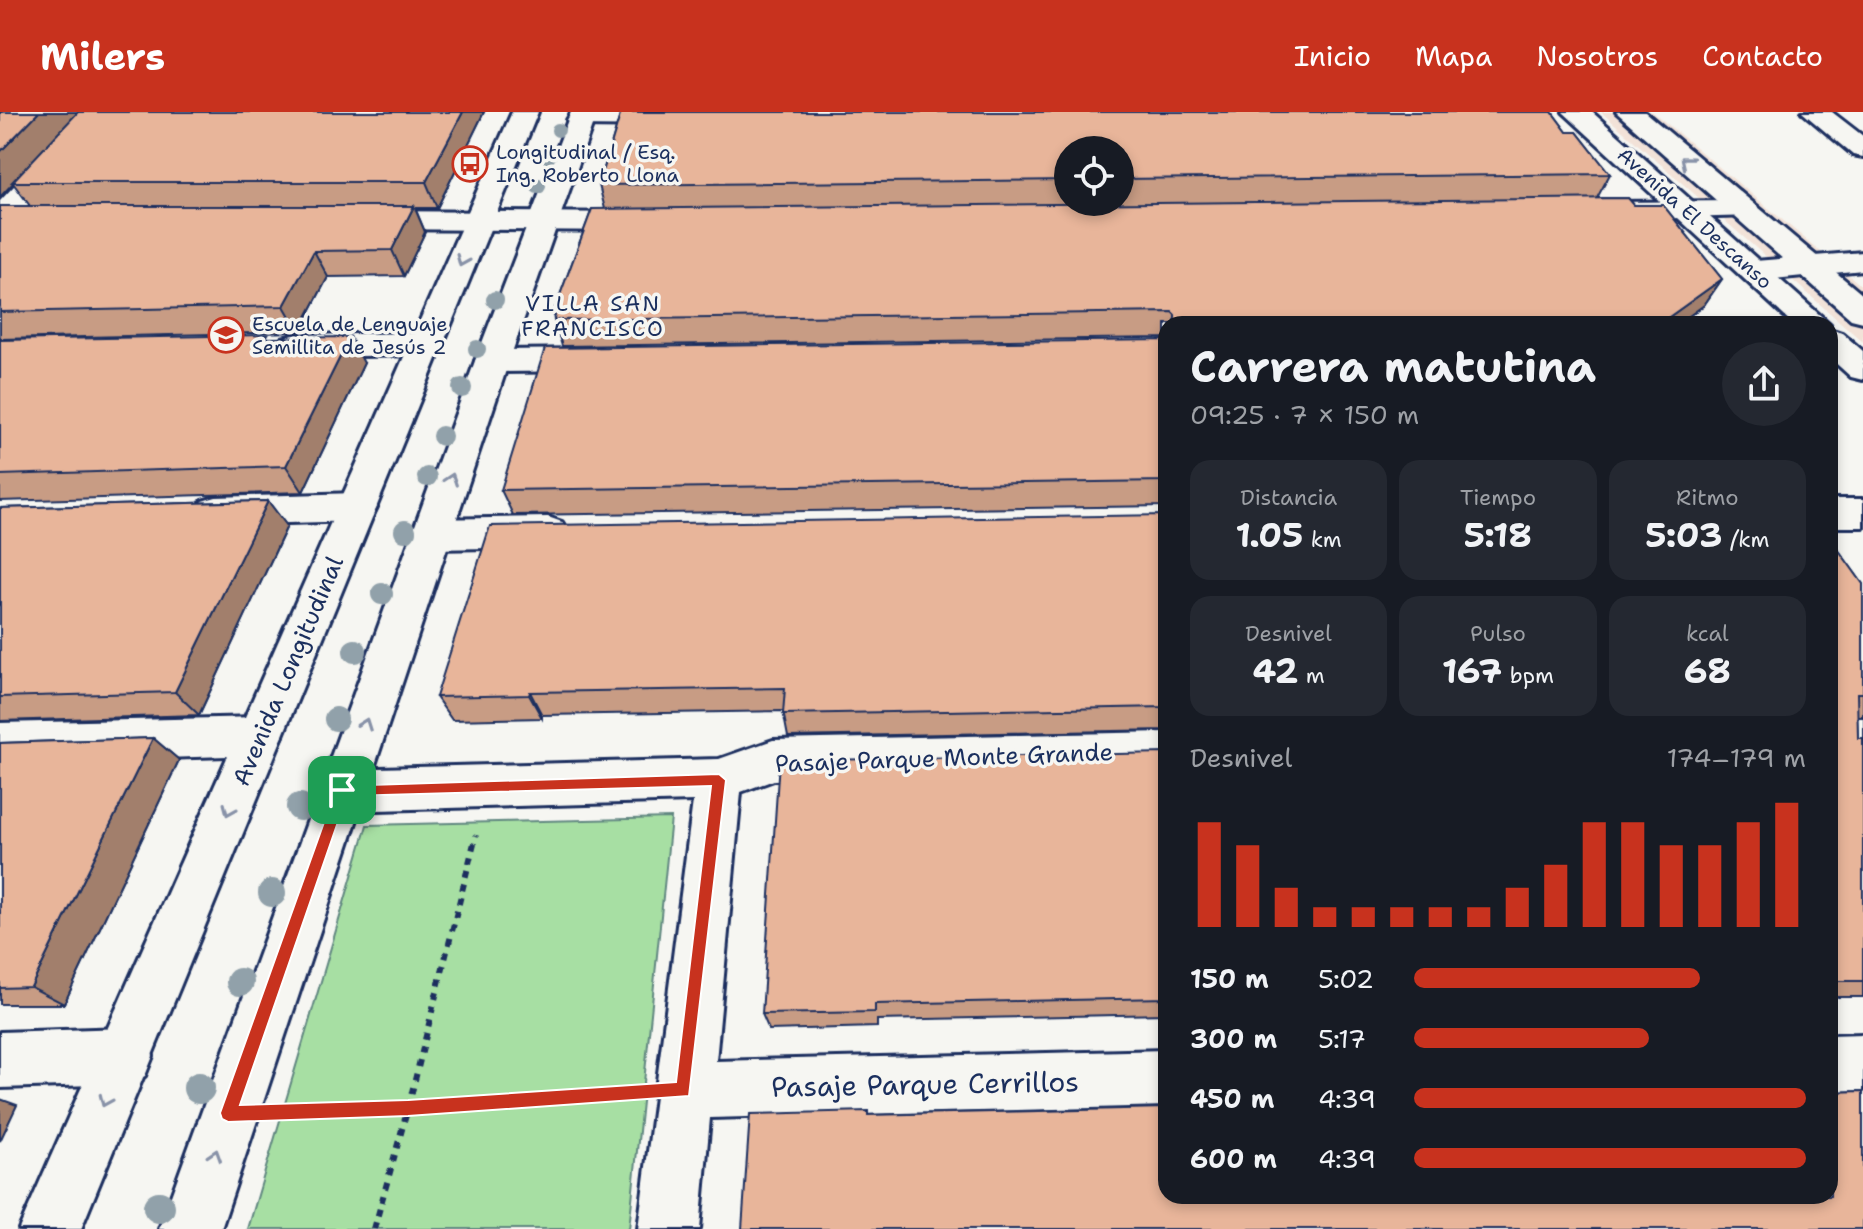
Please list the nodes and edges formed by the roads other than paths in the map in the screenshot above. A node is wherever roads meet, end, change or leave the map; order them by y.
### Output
1 (525, 112) edge
2 (1576, 112) edge
3 (1629, 112) edge
4 (1815, 112) edge
5 (107, 113) edge
6 (583, 116) edge
7 (709, 119) edge
8 (1863, 149) edge
9 (1688, 210) junction
10 (1743, 210) junction
11 (1574, 211) edge
12 (0, 220) edge
13 (32, 220) edge
14 (335, 220) edge
15 (479, 220) junction
16 (672, 222) edge
17 (545, 223) junction
18 (1863, 261) edge
19 (1809, 266) junction
20 (1755, 271) junction
21 (1863, 312) edge
22 (1803, 316) edge
23 (427, 344) junction
24 (269, 347) edge
25 (1838, 347) edge
26 (625, 359) edge
27 (492, 361) junction
28 (1863, 369) edge
29 (358, 507) junction
30 (186, 512) edge
31 (1838, 513) edge
32 (1863, 513) edge
33 (587, 532) edge
34 (432, 534) junction
35 (260, 736) junction
36 (1863, 737) edge
37 (1838, 738) edge
38 (0, 743) edge
39 (1158, 752) edge
40 (719, 780) junction
41 (342, 790) junction
42 (125, 1056) junction
43 (0, 1060) edge
44 (1863, 1062) edge
45 (1838, 1063) edge
46 (1158, 1078) edge
47 (683, 1090) junction
48 (50, 1229) edge
49 (190, 1229) edge
50 (669, 1229) edge

1 - 15 street, Avenida Longitudinal
2 - 9 street, Avenida El Descanso
10 -> 3 street, Avenida El Descanso
4 - 8 street
5 - 12 street
6 - 7 street
6 - 17 street
9 - 10 street
9 - 11 street
9 - 20 street, Avenida El Descanso
10 - 19 street, Avenida El Descanso
12 - 13 street
14 - 15 street
15 - 17 street
15 -> 23 street, Avenida Longitudinal
16 - 17 street
17 - 27 street
18 - 19 street
19 - 20 street
19 - 21 street, Avenida El Descanso
20 - 22 street, Avenida El Descanso
23 - 24 street
23 - 29 street, Avenida Longitudinal
25 - 28 street, Avenida El Descanso
26 - 27 street
34 -> 27 street
29 - 30 street
29 - 35 street, Avenida Longitudinal
31 - 32 street
33 - 34 street
41 -> 34 street
35 - 38 street
35 -> 42 street, Avenida Longitudinal
36 - 37 street
39 - 40 street, Pasaje Parque Monte Grande
40 - 41 street, Pasaje Parque Monte Grande
40 - 47 street
49 -> 41 street
42 - 43 street
42 -> 48 street, Avenida Longitudinal
44 - 45 street
46 - 47 street, Pasaje Parque Cerrillos
47 - 50 street

